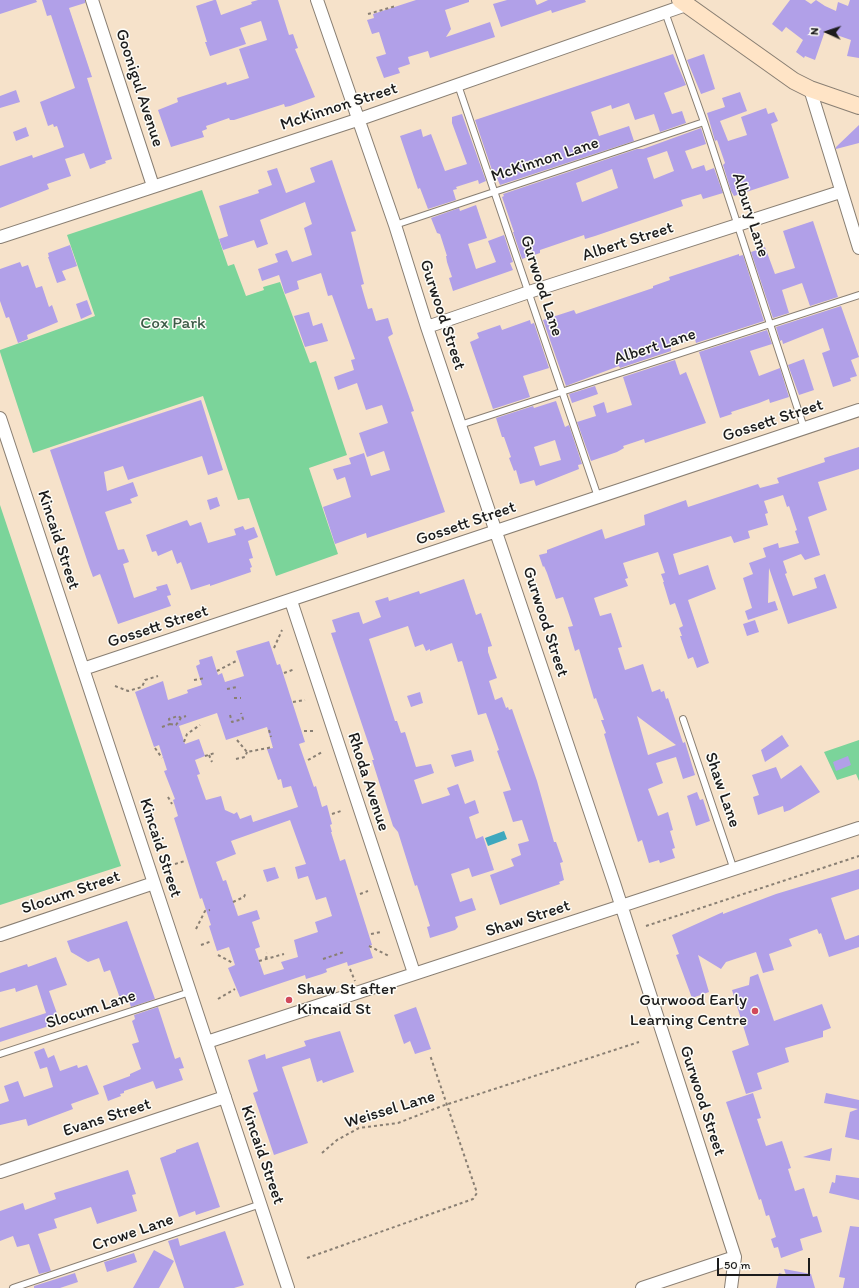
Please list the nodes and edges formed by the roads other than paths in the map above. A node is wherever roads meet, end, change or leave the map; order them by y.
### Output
1 (317, 0) edge
2 (94, 1) edge
3 (683, 2) edge
4 (665, 12) junction
5 (458, 85) junction
6 (810, 89) junction
7 (859, 106) edge
8 (360, 119) junction
9 (704, 122) junction
10 (153, 186) junction
11 (495, 191) junction
12 (840, 192) junction
13 (738, 224) junction
14 (395, 225) junction
15 (0, 237) edge
16 (859, 248) edge
17 (529, 292) junction
18 (859, 295) edge
19 (771, 324) junction
20 (427, 327) junction
21 (561, 393) junction
22 (859, 410) edge
23 (0, 418) edge
24 (460, 425) junction
25 (804, 428) junction
26 (598, 497) junction
27 (496, 531) junction
28 (291, 601) junction
29 (83, 669) junction
30 (683, 719) dead end
31 (859, 828) edge
32 (734, 870) junction
33 (154, 883) junction
34 (621, 907) junction
35 (0, 935) edge
36 (414, 973) junction
37 (190, 992) junction
38 (207, 1042) junction
39 (0, 1054) edge
40 (225, 1097) junction
41 (0, 1172) edge
42 (261, 1204) junction
43 (735, 1258) junction
44 (13, 1288) edge
45 (288, 1288) edge
46 (642, 1288) edge
47 (731, 1288) edge

1 - 8 street, Gurwood Street
2 - 10 street, Goonigul Avenue
3 - 4 street, McKinnon Street
3 - 6 main road
4 - 5 street, McKinnon Street
4 - 9 lane, Albury Lane
5 - 8 street, McKinnon Street
5 - 11 lane, Gurwood Lane
6 - 7 main road
6 - 12 street
8 - 10 street, McKinnon Street
8 - 14 street, Gurwood Street
9 - 11 lane, McKinnon Lane
9 - 13 lane, Albury Lane
10 - 15 street, McKinnon Street
11 - 14 lane, McKinnon Lane
11 - 17 lane, Gurwood Lane
12 - 13 street, Albert Street
12 - 16 street
13 - 17 street, Albert Street
13 - 19 lane, Albury Lane
14 - 20 street, Gurwood Street
17 - 20 street, Albert Street
17 - 21 lane, Gurwood Lane
18 - 19 lane, Albert Lane
19 - 21 lane, Albert Lane
19 - 25 lane, Albury Lane
20 - 24 street, Gurwood Street
21 - 24 lane, Albert Lane
21 - 26 lane, Gurwood Lane
22 - 25 street, Gossett Street
23 - 29 street, Kincaid Street
24 - 27 street, Gurwood Street
25 - 26 street, Gossett Street
26 - 27 street, Gossett Street
27 - 28 street, Gossett Street
27 - 34 street, Gurwood Street
28 - 29 street, Gossett Street
28 - 36 street, Rhoda Avenue
29 - 33 street, Kincaid Street
30 - 32 lane, Shaw Lane
31 - 32 street, Shaw Street
32 - 34 street, Shaw Street
33 - 35 street, Slocum Street
33 - 37 street, Kincaid Street
34 - 36 street, Shaw Street
34 - 43 street, Gurwood Street
36 - 38 street, Shaw Street
37 - 38 street, Kincaid Street
37 - 39 lane, Slocum Lane
38 - 40 street, Kincaid Street
40 - 41 street, Evans Street
40 - 42 street, Kincaid Street
42 - 44 lane, Crowe Lane
42 - 45 street, Kincaid Street
43 - 46 street
43 - 47 street

